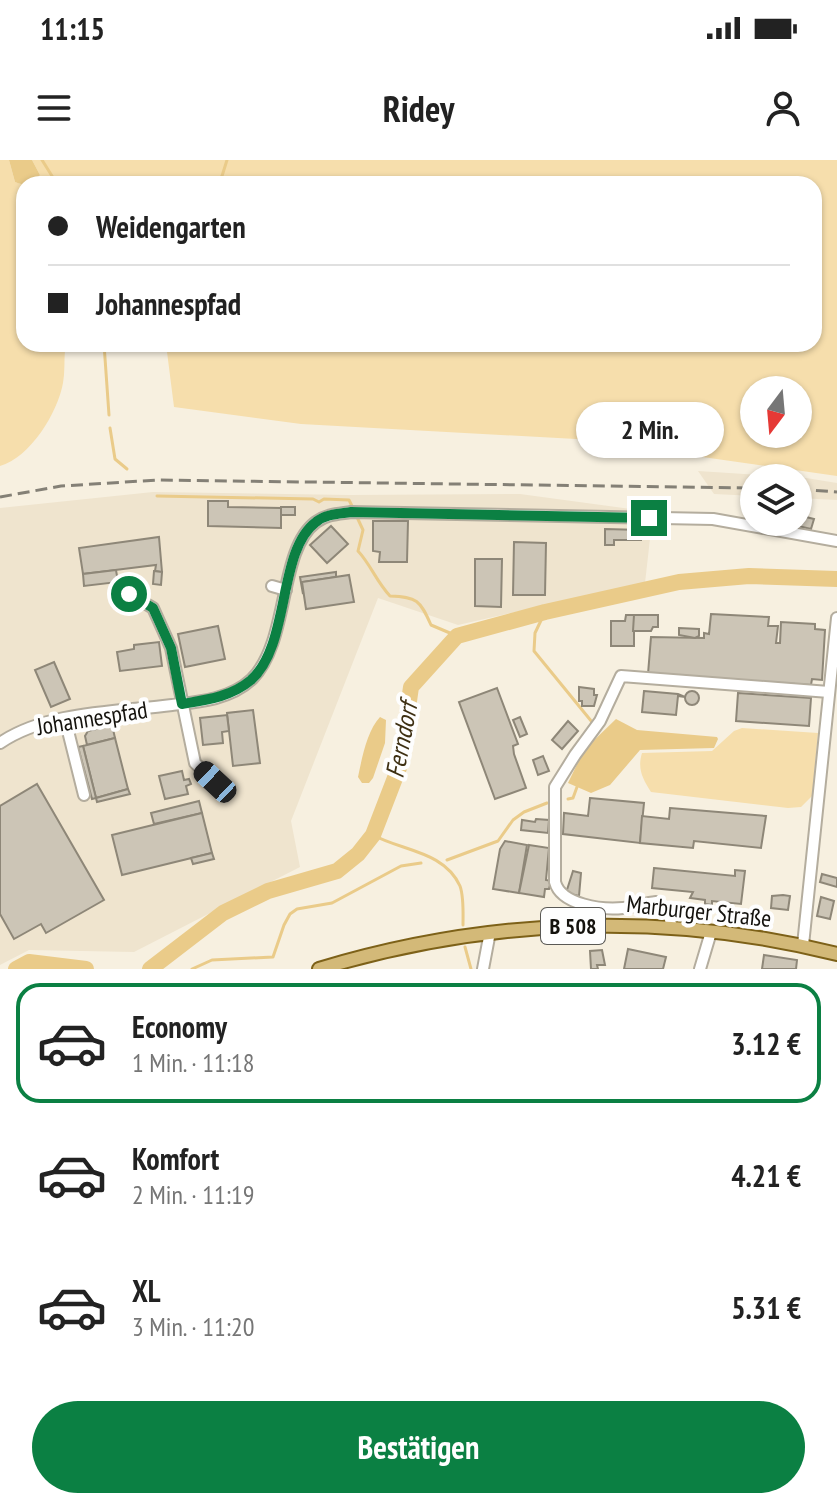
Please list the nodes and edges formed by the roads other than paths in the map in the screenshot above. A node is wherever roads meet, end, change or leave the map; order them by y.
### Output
1 (837, 541) edge
2 (272, 586) dead end
3 (286, 590) junction
4 (129, 594) dead end
5 (837, 618) edge
6 (829, 692) junction
7 (182, 704) junction
8 (65, 719) junction
9 (0, 743) edge
10 (215, 782) dead end
11 (84, 795) dead end
12 (672, 928) junction
13 (490, 932) junction
14 (711, 932) junction
15 (803, 945) junction
16 (837, 954) edge
17 (323, 968) edge
18 (483, 969) edge
19 (700, 969) edge

1 - 3 street, Johannespfad
2 - 3 street
3 - 7 street, Johannespfad
4 - 7 street
5 - 6 street
6 - 12 street
6 - 15 street
7 - 8 street, Johannespfad
7 - 10 street
8 - 9 street, Johannespfad
8 - 11 street
12 - 13 main road, Marburger Straße / B 508
12 - 14 main road, Marburger Straße / B 508
13 - 17 main road, Marburger Straße / B 508
13 - 18 street
14 - 15 main road, Marburger Straße / B 508
14 - 19 street
15 - 16 main road, Marburger Straße / B 508

